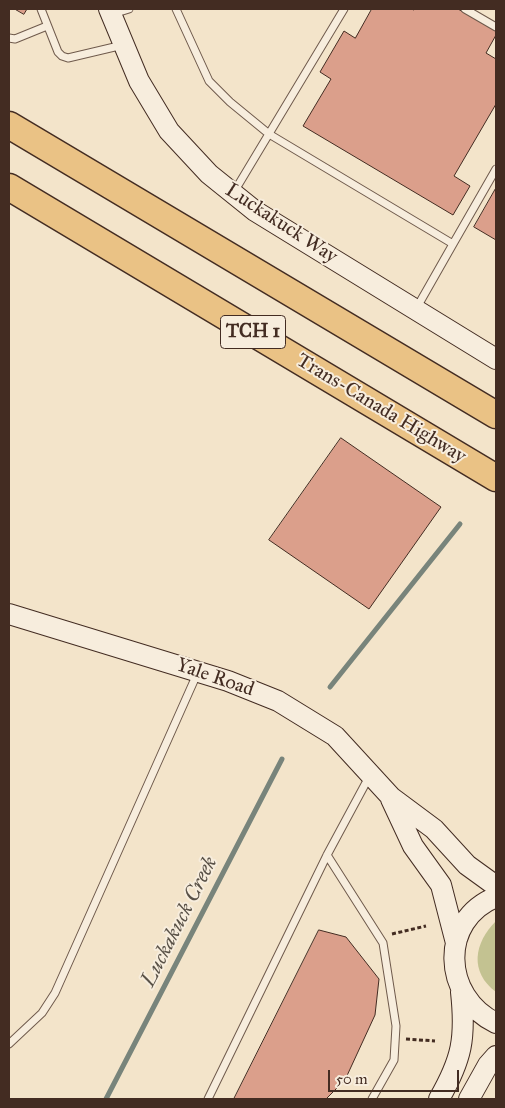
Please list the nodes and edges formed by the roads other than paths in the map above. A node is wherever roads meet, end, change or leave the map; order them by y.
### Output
1 (41, 9) edge
2 (176, 9) edge
3 (344, 9) edge
4 (465, 9) edge
5 (116, 11) edge
6 (47, 26) junction
7 (496, 27) edge
8 (9, 38) edge
9 (123, 45) junction
10 (9, 125) edge
11 (269, 134) junction
12 (496, 169) edge
13 (9, 187) edge
14 (232, 194) junction
15 (453, 244) junction
16 (415, 309) junction
17 (496, 359) edge
18 (496, 415) edge
19 (496, 478) edge
20 (9, 614) edge
21 (198, 671) junction
22 (370, 774) junction
23 (391, 797) junction
24 (327, 855) junction
25 (496, 886) edge
26 (496, 897) edge
27 (456, 943) junction
28 (461, 990) junction
29 (496, 1023) edge
30 (9, 1044) edge
31 (496, 1056) edge
32 (208, 1099) edge
33 (372, 1099) edge
34 (439, 1099) edge
35 (469, 1099) edge

1 - 6 lane
2 - 11 lane
3 - 11 lane
4 - 7 lane
5 - 9 street, Luckakuck Way
6 - 8 lane
6 - 9 lane
9 - 14 street, Luckakuck Way
10 - 18 highway, TCH 1
11 - 14 lane
11 - 15 lane
12 - 15 lane
13 - 19 highway, Trans-Canada Highway / TCH 1
14 - 16 street, Luckakuck Way
15 - 16 lane
16 - 17 street, Luckakuck Way
20 - 21 street, Yale Road
21 - 22 street, Yale Road
21 - 30 lane
22 - 23 street, Yale Road
22 - 24 lane
23 - 25 street, Yale Road
23 - 27 street, Yale Road
24 - 32 lane
24 - 33 lane
26 - 27 street
27 - 28 street
28 - 29 street
28 - 34 street
31 - 35 street

